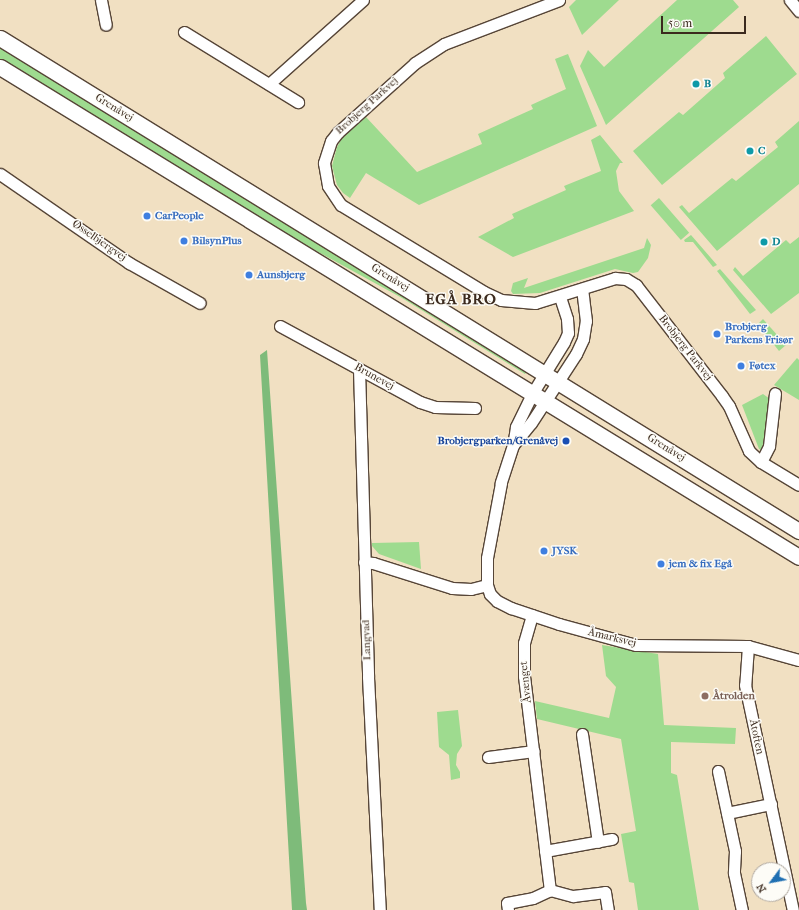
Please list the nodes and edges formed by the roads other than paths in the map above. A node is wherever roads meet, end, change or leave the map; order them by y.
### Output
1 (101, 0) edge
2 (362, 0) edge
3 (559, 0) edge
4 (790, 0) edge
5 (799, 11) edge
6 (106, 25) dead end
7 (184, 32) dead end
8 (0, 38) edge
9 (0, 67) edge
10 (269, 84) junction
11 (298, 102) dead end
12 (0, 174) edge
13 (582, 290) junction
14 (560, 297) junction
15 (200, 303) dead end
16 (280, 326) dead end
17 (359, 369) junction
18 (552, 378) junction
19 (775, 393) dead end
20 (539, 398) junction
21 (475, 408) dead end
22 (761, 462) junction
23 (799, 485) edge
24 (799, 531) edge
25 (799, 557) edge
26 (364, 562) junction
27 (487, 585) junction
28 (532, 615) junction
29 (748, 646) junction
30 (799, 660) edge
31 (582, 734) dead end
32 (534, 751) junction
33 (488, 757) dead end
34 (718, 771) dead end
35 (771, 804) junction
36 (727, 813) junction
37 (612, 839) dead end
38 (598, 842) junction
39 (545, 851) junction
40 (550, 890) junction
41 (380, 910) edge
42 (508, 910) edge
43 (608, 910) edge
44 (742, 910) edge
45 (791, 910) edge

1 - 6 street
2 - 10 street
3 - 14 street, Brobjerg Parkvej
4 - 5 street
7 - 10 street
8 - 18 main road, Grenåvej
9 - 20 main road
10 - 11 street
12 - 15 street, Øsselbjergvej
13 - 14 street, Brobjerg Parkvej
13 - 18 street
13 - 22 street, Brobjerg Parkvej
14 - 18 street
16 - 17 street, Brunevej
17 - 21 street, Brunevej
17 - 26 street, Langvad
18 - 20 street
18 - 24 main road, Grenåvej
19 - 22 street
20 - 25 main road
20 - 27 street
22 - 23 street, Brobjerg Parkvej
26 - 27 street
26 - 41 street, Langvad
27 - 28 street, Åmarksvej
28 - 29 street, Åmarksvej
28 - 32 street, Åvænget
29 - 30 street, Åmarksvej
29 - 35 street, Åtoften
31 - 38 street
32 - 33 street
32 - 39 street, Åvænget
34 - 36 street
35 - 36 street
35 - 45 street, Åtoften
36 - 44 street
37 - 38 street
38 - 39 street
39 - 40 street, Åvænget
40 - 42 street
40 - 43 street

